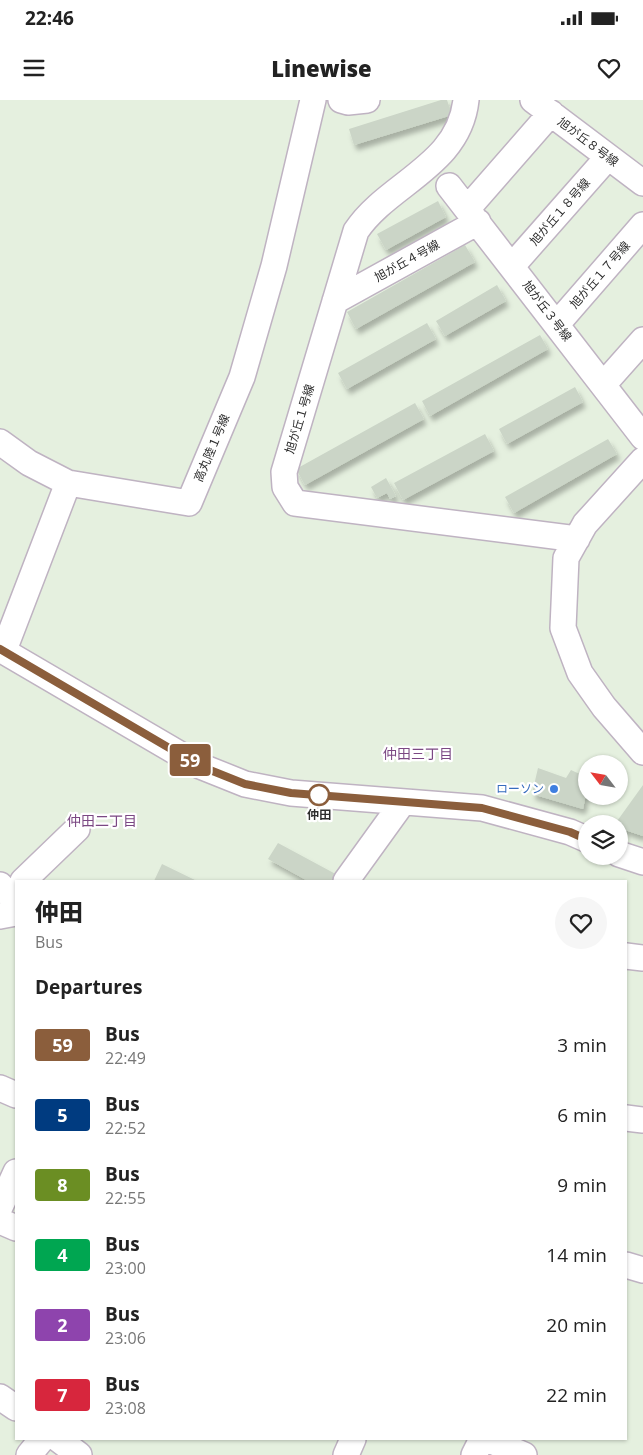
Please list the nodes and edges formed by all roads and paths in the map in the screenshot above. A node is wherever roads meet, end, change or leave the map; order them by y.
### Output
1 (313, 100) edge
2 (341, 100) edge
3 (367, 100) edge
4 (466, 100) edge
5 (542, 107) edge
6 (608, 157) junction
7 (643, 183) edge
8 (449, 186) dead end
9 (473, 215) junction
10 (643, 225) edge
11 (512, 266) junction
12 (335, 301) junction
13 (557, 324) junction
14 (643, 340) edge
15 (603, 385) junction
16 (643, 437) edge
17 (1, 446) edge
18 (640, 471) edge
19 (68, 483) junction
20 (577, 538) junction
21 (2, 650) edge
22 (643, 752) edge
23 (403, 802) junction
24 (77, 829) dead end
25 (578, 836) edge
26 (628, 857) edge
27 (643, 862) edge
28 (355, 879) edge
29 (28, 880) edge
30 (627, 956) edge
31 (643, 958) edge
32 (0, 1088) edge
33 (15, 1094) edge
34 (627, 1118) edge
35 (643, 1120) edge
36 (15, 1174) edge
37 (0, 1207) edge
38 (0, 1221) edge
39 (15, 1228) edge
40 (627, 1265) edge
41 (643, 1270) edge
42 (0, 1397) edge
43 (15, 1407) edge
44 (41, 1440) edge
45 (59, 1440) edge
46 (353, 1440) edge
47 (482, 1440) edge
48 (489, 1440) edge
49 (28, 1455) edge
50 (80, 1455) edge
51 (346, 1455) edge
52 (474, 1455) edge
53 (524, 1455) edge

1 - 19 street, 高丸陸１号線
2 - 3 street
4 - 12 street, 旭が丘１号線
5 - 6 street, 旭が丘８号線
5 - 9 street, 旭が丘４号線
6 - 7 street, 旭が丘８号線
6 - 11 street, 旭が丘１８号線
8 - 9 street, 旭が丘３号線
9 - 11 street, 旭が丘３号線
9 - 12 street, 旭が丘４号線
10 - 13 street, 旭が丘１７号線
11 - 13 street, 旭が丘３号線
12 - 20 street, 旭が丘１号線
13 - 15 street, 旭が丘３号線
14 - 15 street
15 - 16 street, 旭が丘３号線
17 - 19 street
18 - 20 street
19 - 21 street
20 - 22 street
21 - 23 street
23 - 25 street
23 - 28 street
24 - 29 street
26 - 27 street
30 - 31 street
32 - 33 street
34 - 35 street
36 - 37 street
38 - 39 street
40 - 41 street
42 - 43 street
44 - 49 street
45 - 50 street
46 - 51 street
47 - 52 street
48 - 53 street

